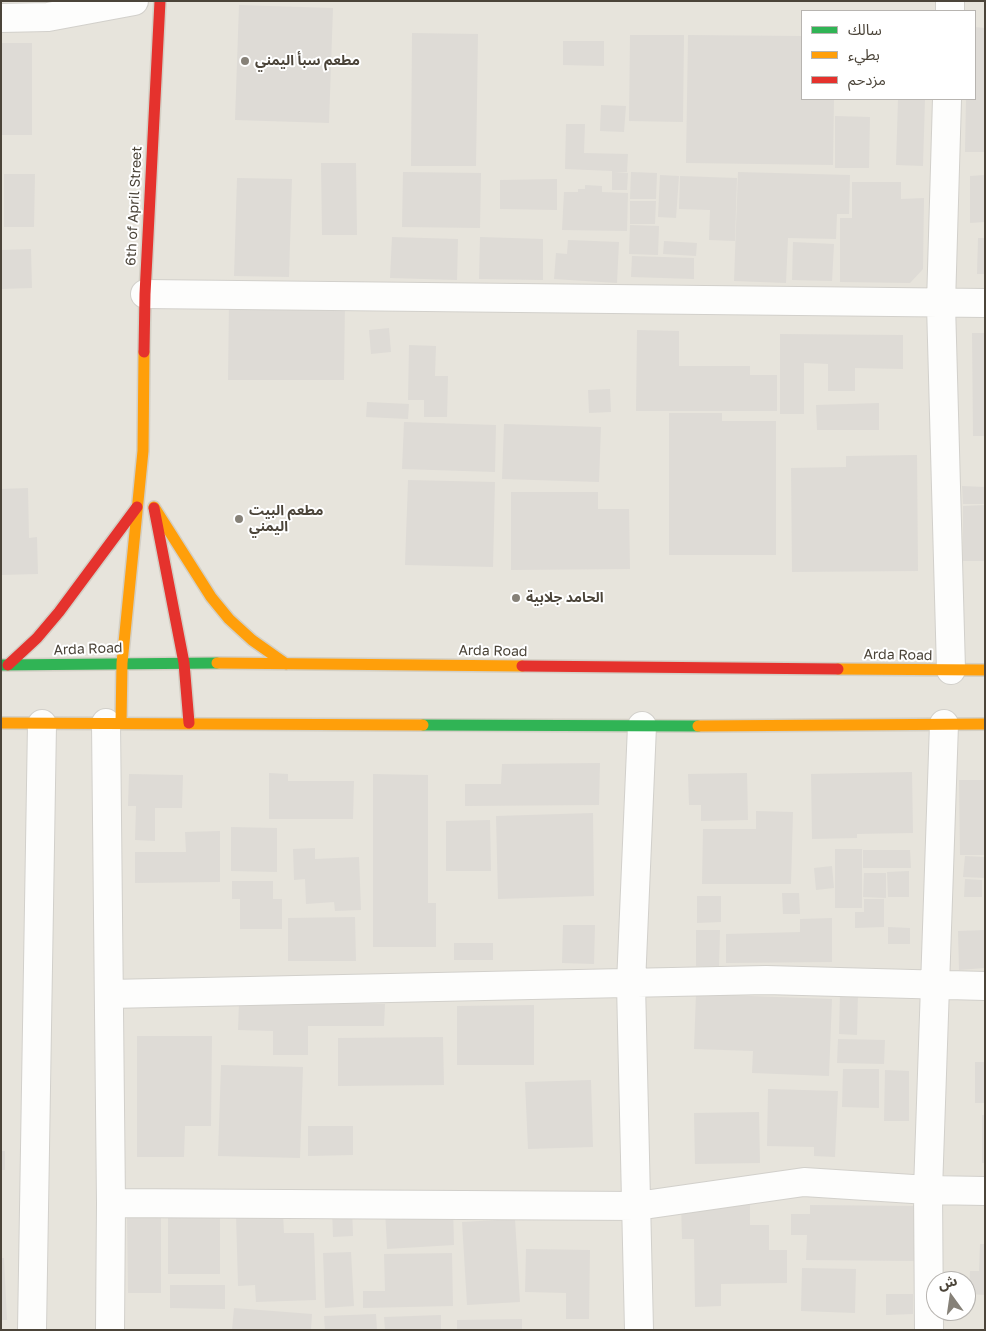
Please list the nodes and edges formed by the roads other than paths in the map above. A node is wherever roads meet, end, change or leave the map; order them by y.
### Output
1 (134, 1) edge
2 (160, 1) edge
3 (48, 9) edge
4 (1, 18) edge
5 (947, 100) edge
6 (145, 294) junction
7 (941, 304) junction
8 (985, 304) edge
9 (143, 451) junction
10 (152, 497) junction
11 (137, 507) junction
12 (122, 663) junction
13 (184, 663) junction
14 (286, 664) junction
15 (5, 665) edge
16 (951, 670) junction
17 (985, 670) edge
18 (1, 723) edge
19 (113, 723) junction
20 (189, 723) junction
21 (42, 724) junction
22 (944, 724) junction
23 (985, 724) edge
24 (642, 726) junction
25 (631, 984) junction
26 (936, 985) junction
27 (985, 986) edge
28 (109, 994) junction
29 (928, 1190) junction
30 (985, 1191) edge
31 (111, 1203) junction
32 (636, 1206) junction
33 (32, 1330) edge
34 (110, 1330) edge
35 (640, 1330) edge
36 (929, 1330) edge

1 - 3 street
2 - 6 main road, 6th of April Street
3 - 4 street
5 - 7 street
6 - 7 street
6 - 9 main road, 6th of April Street
7 - 8 street
7 - 16 street
9 - 10 main road
9 - 11 main road
10 - 13 main road
10 - 14 main road
11 - 12 main road
11 - 15 main road
12 - 13 main road, Arda Road
12 - 15 main road, Arda Road
12 - 19 main road
13 - 14 main road, Arda Road
13 - 20 main road
14 - 16 main road, Arda Road
16 - 17 main road, Arda Road
18 - 21 main road
19 - 20 main road
19 - 21 main road
19 - 28 street
20 - 24 main road
21 - 33 street
22 - 23 main road
22 - 24 main road
22 - 26 street
24 - 25 street
25 - 26 street
25 - 28 street
25 - 32 street
26 - 27 street
26 - 29 street
28 - 31 street
29 - 30 street
29 - 32 street
29 - 36 street
31 - 32 street
31 - 34 street
32 - 35 street

